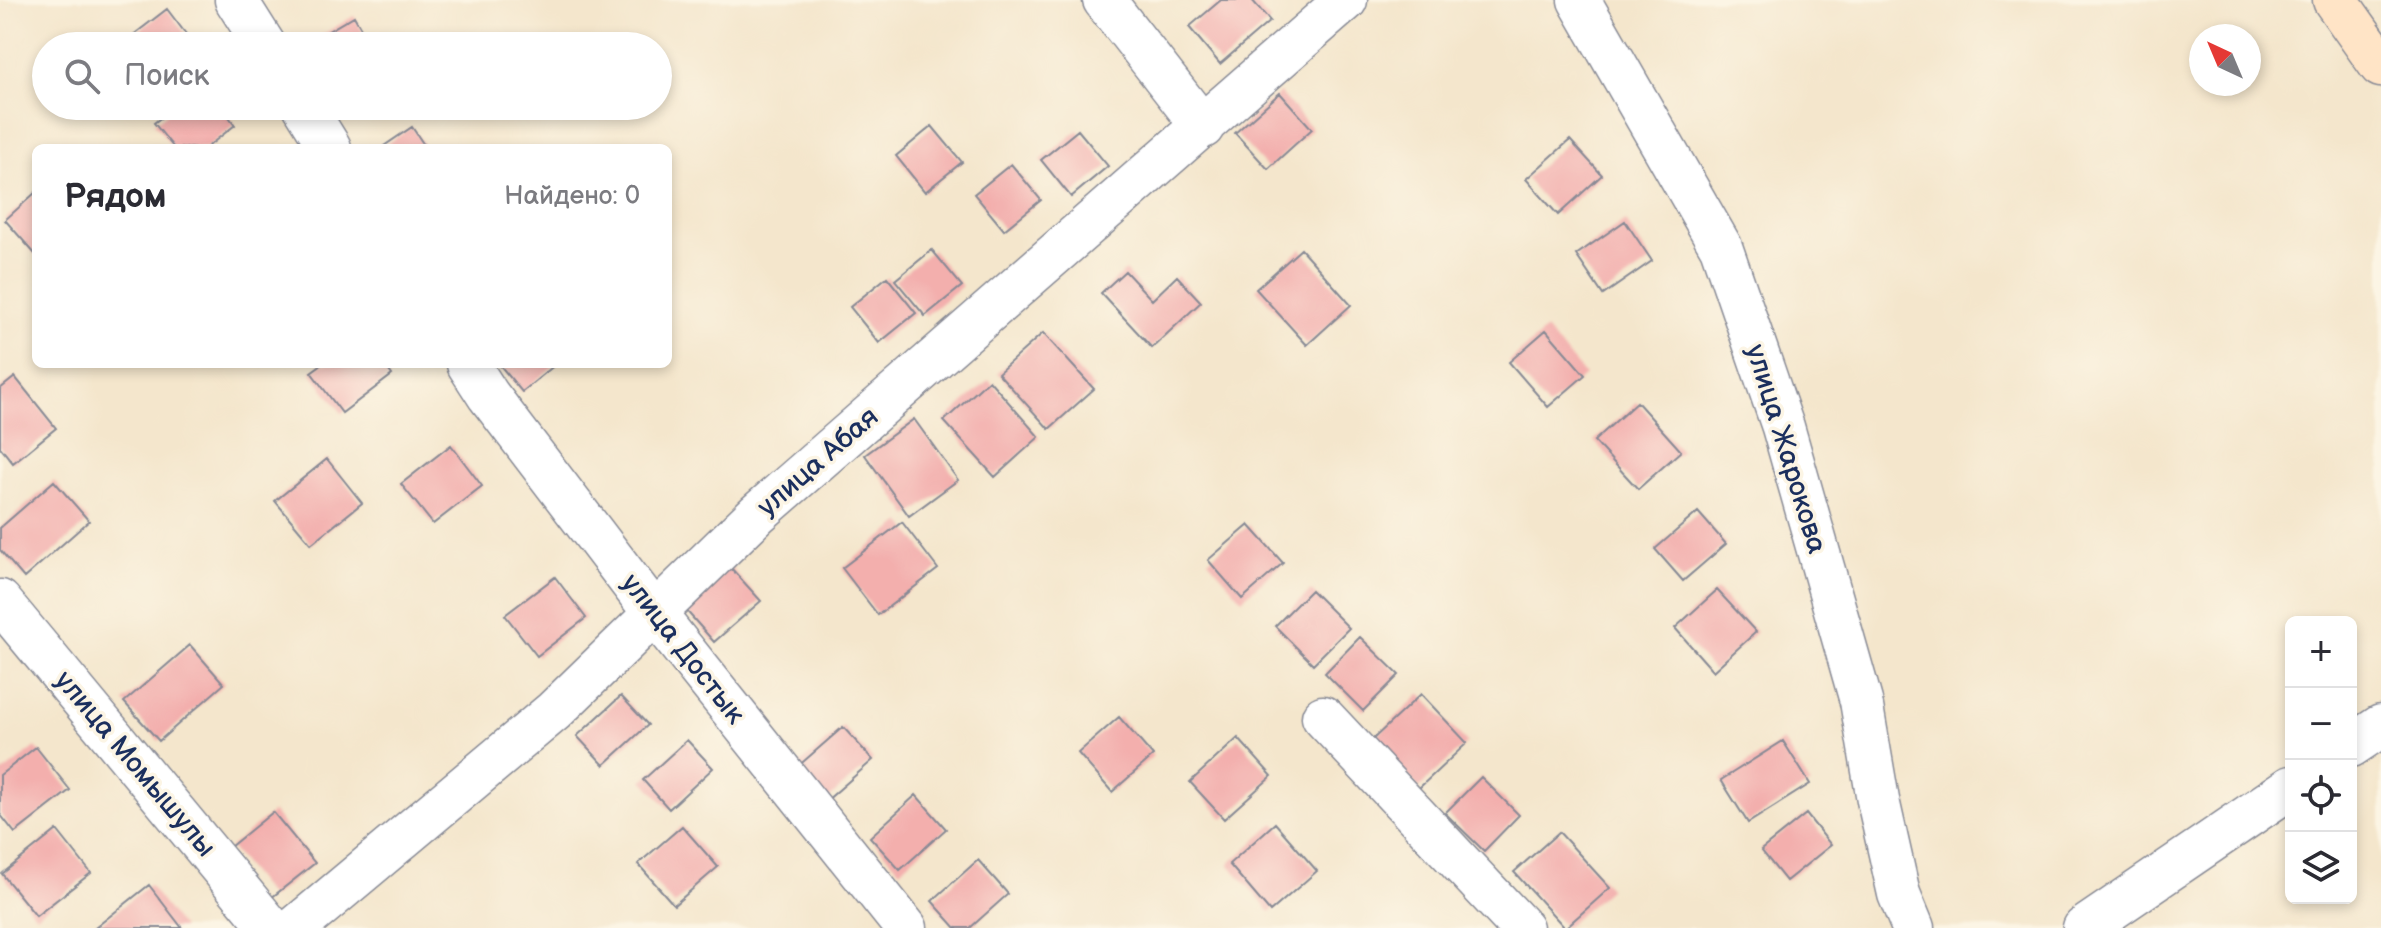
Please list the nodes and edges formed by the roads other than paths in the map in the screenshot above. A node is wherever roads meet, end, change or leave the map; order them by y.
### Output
1 (236, 0) edge
2 (1104, 0) edge
3 (1346, 0) edge
4 (1579, 0) edge
5 (2335, 0) edge
6 (256, 32) edge
7 (2381, 65) edge
8 (313, 120) edge
9 (1203, 127) junction
10 (328, 144) edge
11 (471, 368) edge
12 (0, 601) edge
13 (655, 614) junction
14 (1323, 717) dead end
15 (2381, 726) edge
16 (2357, 742) edge
17 (2285, 791) edge
18 (271, 928) edge
19 (295, 928) edge
20 (906, 928) edge
21 (1522, 928) edge
22 (1913, 928) edge
23 (2084, 928) edge

1 - 6 street
2 - 9 street
3 - 9 street, улица Абая
4 - 22 street, улица Жарокова
5 - 7 main road
8 - 10 street
9 - 13 street, улица Абая
11 - 13 street, улица Достык
12 - 18 street, улица Момышулы
13 - 19 street, улица Абая
13 - 20 street, улица Достык
14 - 21 street
15 - 16 street
17 - 23 street

